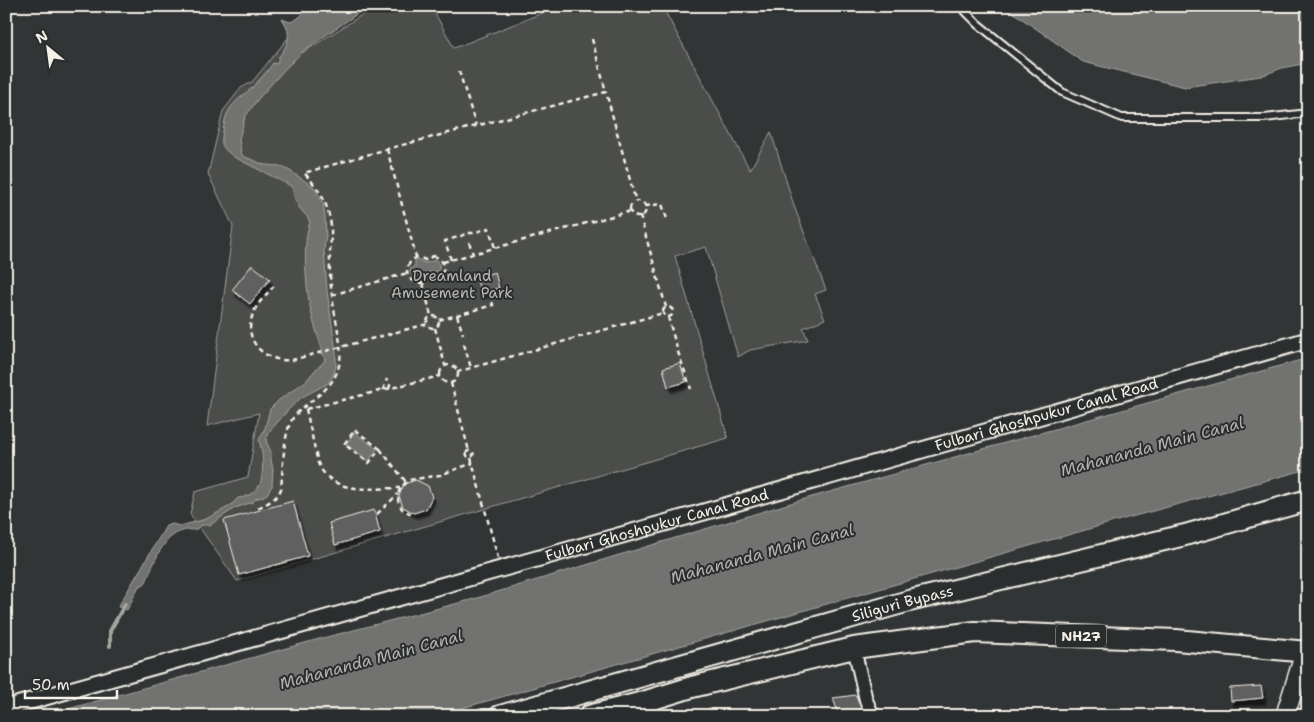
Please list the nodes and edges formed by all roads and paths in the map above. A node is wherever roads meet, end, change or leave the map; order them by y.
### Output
1 (960, 6) edge
2 (592, 39) dead end
3 (458, 71) dead end
4 (606, 92) junction
5 (1308, 113) edge
6 (476, 126) junction
7 (387, 149) junction
8 (636, 202) junction
9 (645, 206) junction
10 (631, 211) junction
11 (640, 216) junction
12 (668, 222) dead end
13 (469, 242) dead end
14 (495, 248) junction
15 (473, 254) junction
16 (416, 257) junction
17 (450, 260) junction
18 (443, 262) junction
19 (408, 273) junction
20 (423, 283) junction
21 (274, 286) dead end
22 (332, 295) junction
23 (490, 298) dead end
24 (666, 308) junction
25 (663, 313) junction
26 (457, 315) junction
27 (431, 316) junction
28 (668, 317) junction
29 (439, 320) junction
30 (427, 324) junction
31 (435, 328) junction
32 (463, 334) dead end
33 (1308, 340) edge
34 (464, 344) dead end
35 (341, 347) junction
36 (446, 366) junction
37 (471, 368) junction
38 (457, 372) junction
39 (440, 376) junction
40 (387, 379) dead end
41 (391, 381) dead end
42 (451, 383) junction
43 (389, 388) junction
44 (691, 389) dead end
45 (383, 390) junction
46 (306, 409) junction
47 (300, 411) junction
48 (380, 449) junction
49 (473, 463) junction
50 (406, 482) junction
51 (400, 488) junction
52 (398, 493) junction
53 (1308, 500) edge
54 (258, 508) dead end
55 (377, 514) dead end
56 (411, 514) dead end
57 (499, 562) dead end
58 (854, 648) junction
59 (1306, 652) edge
60 (640, 703) junction
61 (6, 708) edge
62 (500, 716) edge
63 (589, 716) edge
64 (612, 716) edge
65 (873, 716) edge
66 (1286, 716) edge

1 - 5 lane
2 - 4 path
3 - 6 path
4 - 6 path
4 - 8 path
6 - 7 path
7 - 16 path
7 - 22 path
8 - 9 path
8 - 10 path
9 - 11 path
9 - 12 path
10 - 11 path
10 - 14 path
11 - 24 path
13 - 15 path
14 - 15 path
14 - 17 path
15 - 17 path
16 - 18 path
16 - 19 path
17 - 18 path
18 - 20 path
19 - 20 path
19 - 22 path
20 - 27 path
21 - 35 path
22 - 35 path
23 - 26 path
24 - 25 path
24 - 28 path
25 - 28 path
25 - 37 path
26 - 29 path
26 - 32 path
27 - 29 path
27 - 30 path
28 - 44 path
29 - 31 path
30 - 31 path
30 - 35 path
31 - 36 path
33 - 61 street, Fulbari Ghoshpukur Canal Road
34 - 37 path
35 - 47 path
36 - 38 path
36 - 39 path
37 - 38 path
38 - 42 path
39 - 42 path
39 - 43 path
40 - 45 path
41 - 43 path
42 - 49 path
43 - 45 path
45 - 46 path
46 - 47 path
46 - 51 path
47 - 54 path
48 - 48 path
48 - 50 path
49 - 50 path
49 - 57 path
50 - 51 path
51 - 52 path
52 - 55 path
52 - 56 path
53 - 62 highway, Siliguri Bypass
58 - 59 highway, NH27
58 - 60 highway, NH27
58 - 65 street
59 - 66 main road
60 - 63 highway, NH27
60 - 64 street

